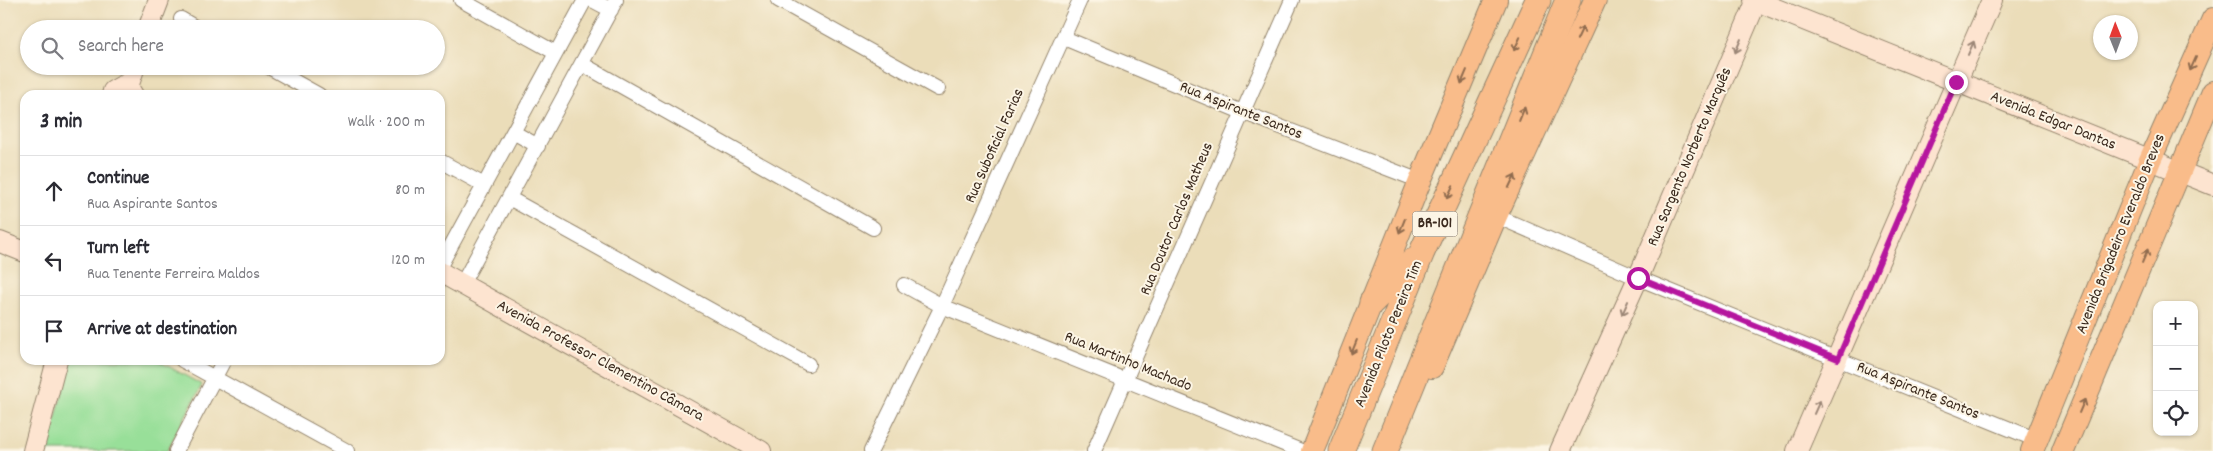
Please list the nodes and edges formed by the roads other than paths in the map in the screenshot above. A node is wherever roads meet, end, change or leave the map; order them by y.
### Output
1 (159, 0) edge
2 (461, 0) edge
3 (585, 0) edge
4 (592, 0) edge
5 (778, 0) edge
6 (1080, 0) edge
7 (1292, 0) edge
8 (1496, 0) edge
9 (1538, 0) edge
10 (1568, 0) edge
11 (1595, 0) edge
12 (1756, 0) edge
13 (1992, 0) edge
14 (614, 5) edge
15 (2213, 19) edge
16 (151, 20) edge
17 (1064, 38) junction
18 (556, 53) junction
19 (582, 64) junction
20 (131, 75) edge
21 (283, 75) edge
22 (1956, 82) junction
23 (938, 89) dead end
24 (125, 90) edge
25 (310, 90) edge
26 (2213, 92) edge
27 (1242, 112) junction
28 (513, 132) junction
29 (538, 146) junction
30 (2150, 160) junction
31 (445, 164) edge
32 (2180, 172) junction
33 (1420, 181) junction
34 (484, 185) junction
35 (2213, 185) edge
36 (509, 198) junction
37 (1496, 216) junction
38 (873, 228) dead end
39 (0, 242) edge
40 (20, 250) edge
41 (1422, 252) junction
42 (445, 257) edge
43 (445, 275) edge
44 (1638, 278) junction
45 (462, 284) junction
46 (904, 285) dead end
47 (1372, 302) junction
48 (942, 306) junction
49 (1838, 359) junction
50 (808, 364) dead end
51 (56, 365) edge
52 (191, 365) edge
53 (221, 365) edge
54 (214, 377) junction
55 (1127, 380) junction
56 (2034, 446) edge
57 (33, 451) edge
58 (176, 451) edge
59 (347, 451) edge
60 (761, 451) edge
61 (871, 451) edge
62 (1094, 451) edge
63 (1301, 451) edge
64 (1312, 451) edge
65 (1341, 451) edge
66 (1385, 451) edge
67 (1398, 451) edge
68 (1560, 451) edge
69 (1797, 451) edge
70 (2063, 451) edge

1 - 16 main road
2 - 18 street
3 - 18 street
4 - 14 street
5 - 23 street
6 - 17 street, Rua Suboficial Farias
7 - 27 street, Rua Doutor Carlos Matheus
8 -> 33 main road
9 -> 41 highway, Avenida Piloto Pereira Tim / BR-101
66 -> 10 highway, BR-101
37 -> 11 main road
12 - 22 main road, Avenida Edgar Dantas
12 -> 44 main road, Rua Sargento Norberto Marquês
22 -> 13 main road
14 - 19 street
15 -> 30 main road, Avenida Brigadeiro Everaldo Breves
17 - 27 street, Rua Aspirante Santos
17 - 48 street, Rua Suboficial Farias
18 - 28 street
19 - 29 street
19 - 38 street
20 - 24 main road
21 - 25 street
22 - 30 main road, Avenida Edgar Dantas
22 - 49 main road
26 - 32 main road, Avenida Brigadeiro Everaldo Breves
27 - 33 street, Rua Aspirante Santos
27 - 55 street, Rua Doutor Carlos Matheus
28 - 29 street
28 - 34 street
29 - 36 street
30 - 32 main road, Avenida Edgar Dantas
30 - 56 main road, Avenida Brigadeiro Everaldo Breves
31 - 34 street
32 - 35 main road, Avenida Edgar Dantas
70 -> 32 main road, Avenida Brigadeiro Everaldo Breves
33 -> 47 main road
34 - 42 street
36 - 45 street
36 - 50 street
37 - 44 street, Rua Aspirante Santos
37 - 67 main road
39 - 40 main road
41 - 47 highway
41 - 65 highway, Avenida Piloto Pereira Tim / BR-101
43 - 45 main road, Avenida Professor Clementino Câmara
44 - 49 street, Rua Aspirante Santos
44 -> 68 main road, Rua Sargento Norberto Marquês
45 - 60 main road, Avenida Professor Clementino Câmara
46 - 48 street
47 -> 64 main road
48 - 55 street, Rua Martinho Machado
48 - 61 street, Rua Suboficial Farias
49 - 56 street, Rua Aspirante Santos
69 -> 49 main road
51 - 57 main road
52 - 54 street
53 - 54 street
54 - 58 street
54 - 59 street
55 - 62 street, Rua Doutor Carlos Matheus
55 - 63 street, Rua Martinho Machado
56 - 70 main road, Rua Aspirante Santos

